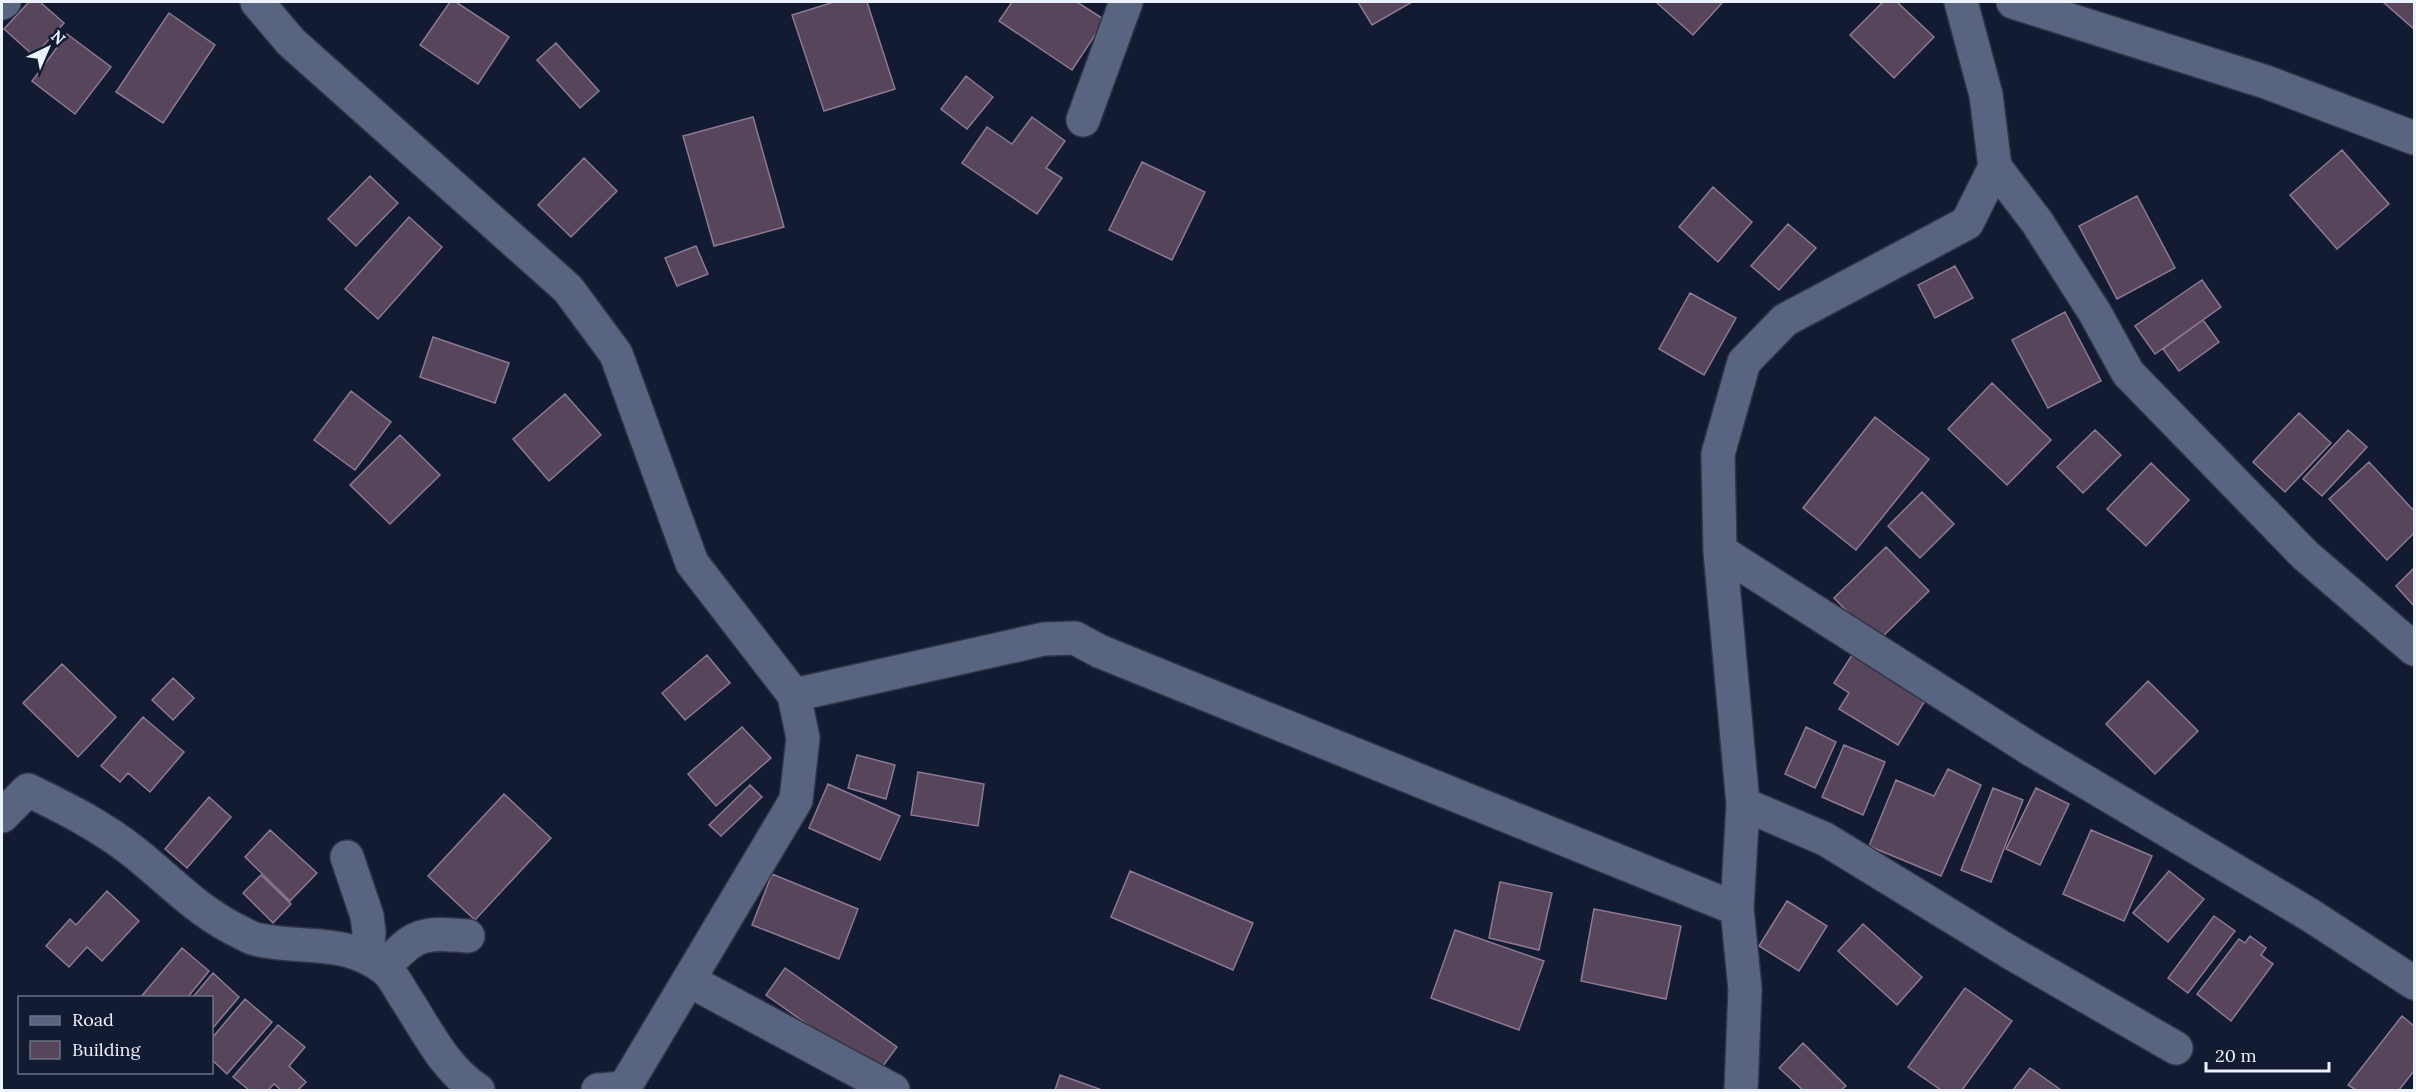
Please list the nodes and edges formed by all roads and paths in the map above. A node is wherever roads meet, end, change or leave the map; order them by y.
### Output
1 (257, 2) edge
2 (1126, 2) edge
3 (1961, 2) edge
4 (2013, 2) edge
5 (1083, 120) dead end
6 (2415, 138) edge
7 (1995, 167) junction
8 (1720, 551) junction
9 (2415, 650) edge
10 (794, 695) junction
11 (1743, 804) junction
12 (2, 816) edge
13 (346, 857) dead end
14 (1737, 909) junction
15 (468, 936) dead end
16 (376, 962) junction
17 (690, 981) junction
18 (2415, 982) edge
19 (2176, 1048) dead end
20 (478, 1090) edge
21 (615, 1090) edge
22 (893, 1090) edge
23 (1741, 1090) edge

1 - 10 street
2 - 5 street
3 - 7 street
4 - 6 street
7 - 8 street
7 - 9 street
8 - 11 street
8 - 18 street
10 - 14 street
10 - 17 street
11 - 14 street
11 - 19 street
12 - 16 street
13 - 16 street
14 - 23 street
15 - 16 street
16 - 20 street
17 - 21 street
17 - 22 street

